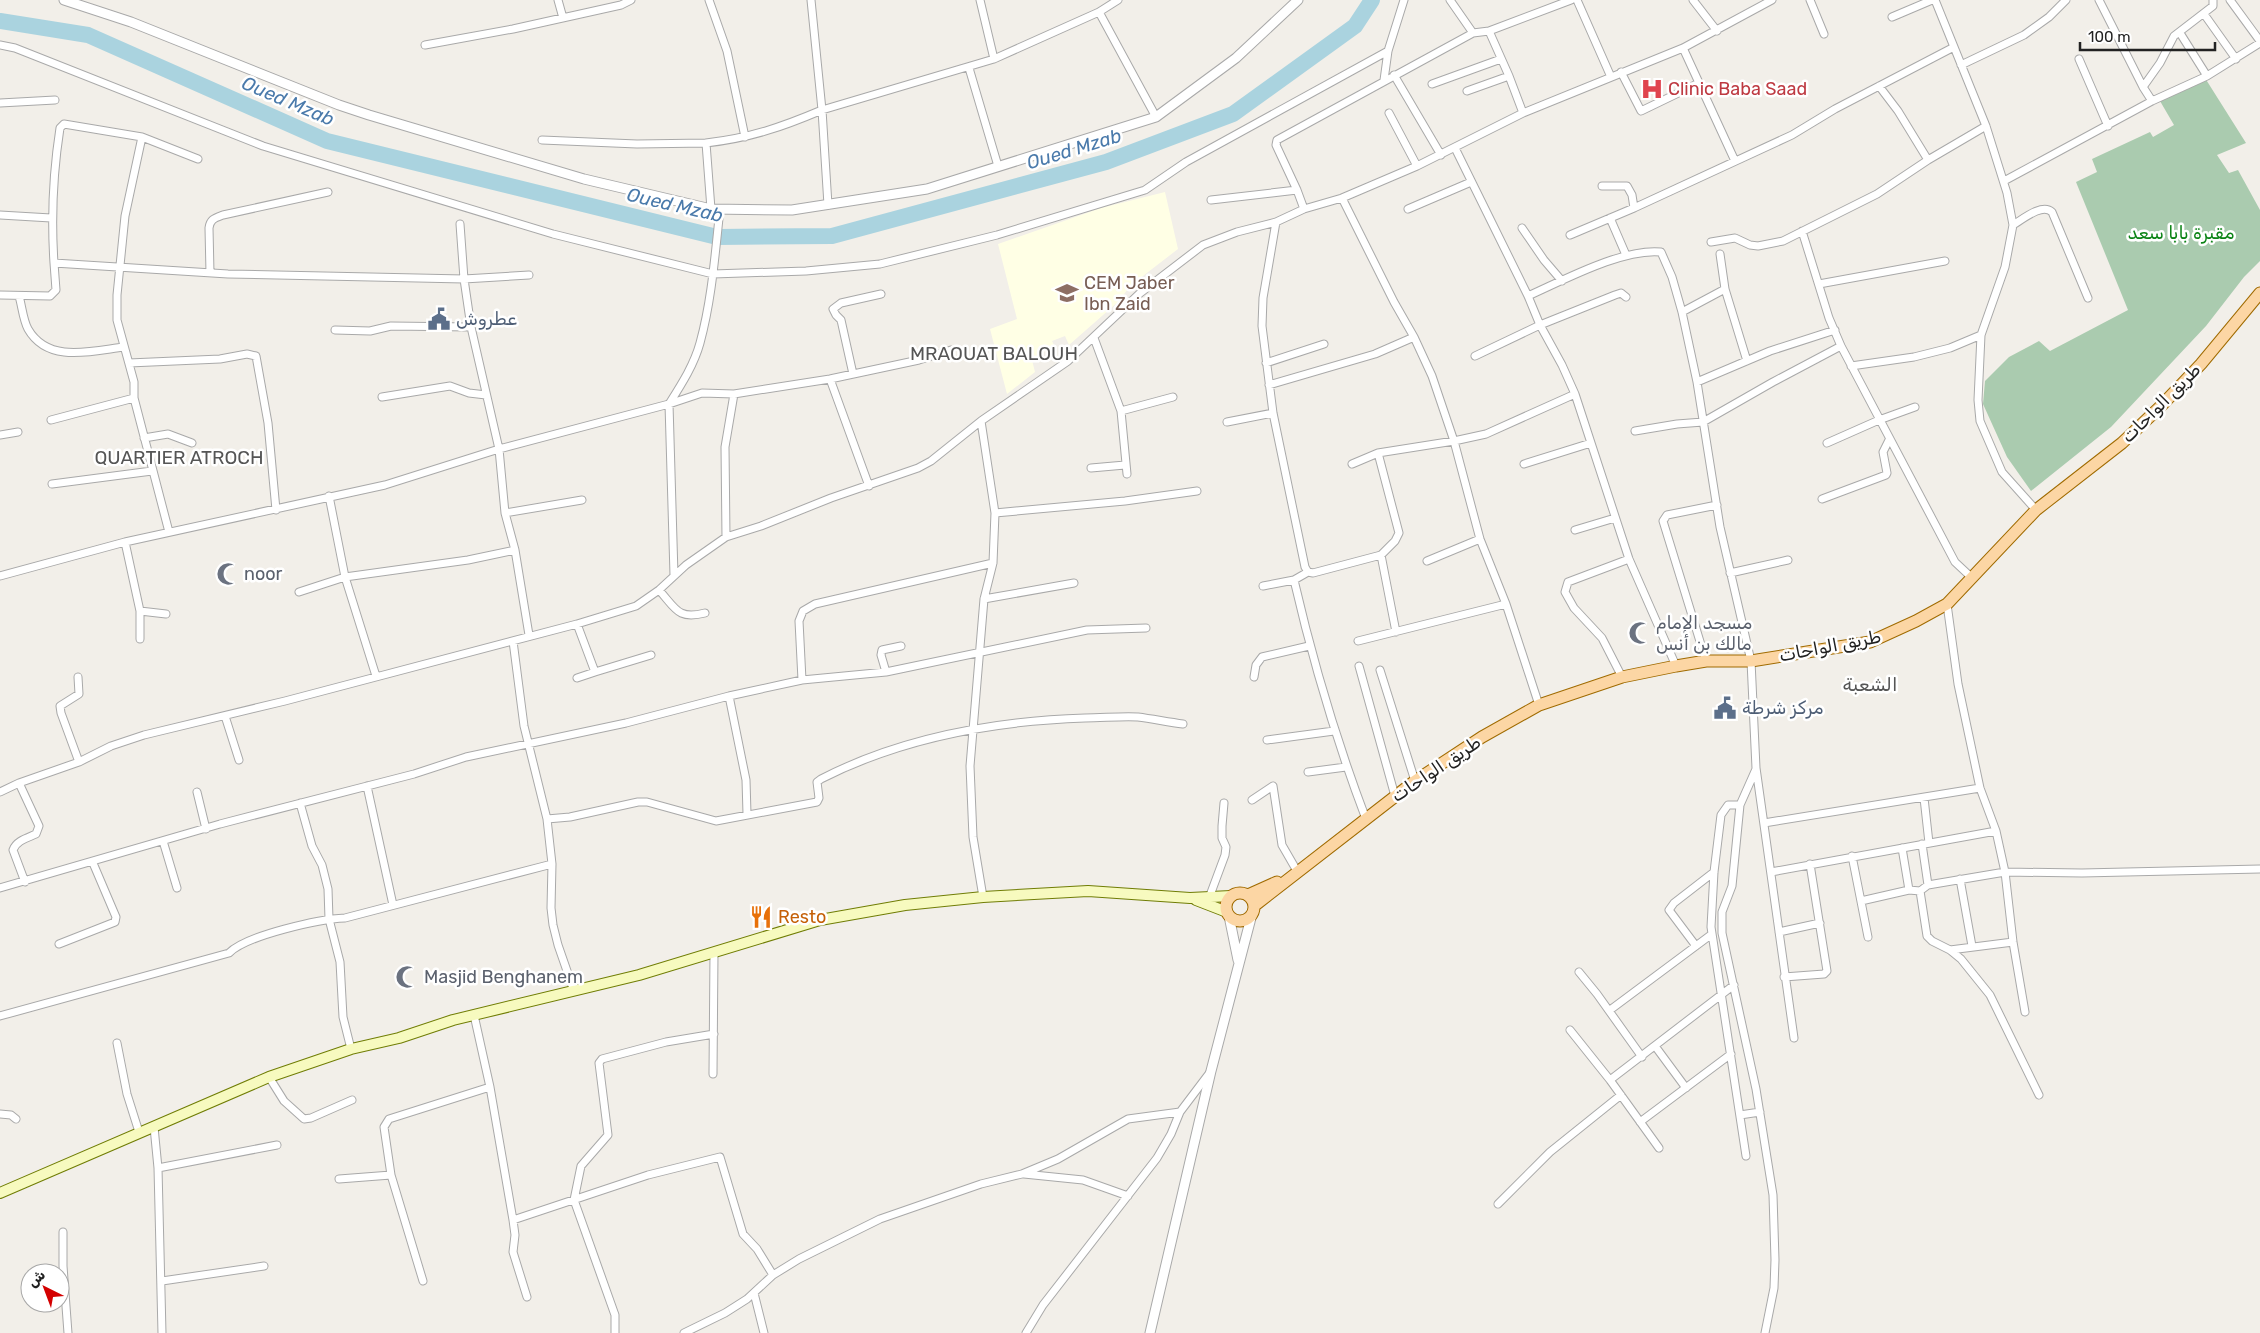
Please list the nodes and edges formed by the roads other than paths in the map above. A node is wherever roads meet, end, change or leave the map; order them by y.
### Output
1 (64, 0) edge
2 (558, 0) edge
3 (631, 0) edge
4 (710, 0) edge
5 (811, 0) edge
6 (980, 0) edge
7 (1118, 0) edge
8 (1298, 0) edge
9 (1404, 0) edge
10 (1450, 0) edge
11 (1571, 0) edge
12 (1577, 0) edge
13 (1693, 0) edge
14 (1772, 0) edge
15 (1810, 0) edge
16 (1933, 0) edge
17 (2066, 0) edge
18 (2098, 0) edge
19 (2213, 0) edge
20 (2230, 0) edge
21 (1099, 12) junction
22 (2204, 14) junction
23 (1892, 17) dead end
24 (563, 18) junction
25 (1489, 31) junction
26 (1717, 31) junction
27 (1473, 32) junction
28 (2180, 33) junction
29 (1824, 34) dead end
30 (2260, 42) edge
31 (0, 45) edge
32 (425, 45) dead end
33 (1954, 46) junction
34 (1683, 48) junction
35 (1388, 51) junction
36 (1501, 58) junction
37 (994, 59) junction
38 (2079, 59) dead end
39 (2236, 59) junction
40 (1961, 65) junction
41 (969, 68) junction
42 (1621, 72) junction
43 (1394, 75) junction
44 (1509, 76) junction
45 (2207, 76) junction
46 (1611, 77) junction
47 (1384, 80) junction
48 (1699, 83) junction
49 (1432, 84) dead end
50 (1879, 86) junction
51 (2143, 87) junction
52 (1467, 91) dead end
53 (55, 100) dead end
54 (2152, 101) junction
55 (0, 102) edge
56 (822, 110) junction
57 (1389, 113) dead end
58 (1523, 113) junction
59 (1156, 117) junction
60 (1986, 126) junction
61 (2108, 126) junction
62 (142, 137) junction
63 (745, 137) junction
64 (542, 140) dead end
65 (706, 143) junction
66 (1455, 148) junction
67 (1441, 155) junction
68 (198, 159) dead end
69 (1928, 160) junction
70 (1735, 161) junction
71 (998, 166) junction
72 (1418, 166) junction
73 (2004, 181) junction
74 (1471, 182) junction
75 (1602, 186) dead end
76 (1297, 190) junction
77 (328, 192) dead end
78 (1342, 198) junction
79 (1211, 200) dead end
80 (828, 205) junction
81 (1634, 208) junction
82 (715, 209) junction
83 (1304, 209) junction
84 (1408, 209) dead end
85 (0, 215) edge
86 (51, 218) junction
87 (1610, 218) junction
88 (1276, 222) junction
89 (460, 224) dead end
90 (2013, 225) junction
91 (1522, 228) dead end
92 (1802, 231) junction
93 (1570, 235) dead end
94 (1711, 242) dead end
95 (1720, 254) dead end
96 (1626, 255) junction
97 (1945, 261) dead end
98 (54, 263) junction
99 (119, 269) junction
100 (210, 273) junction
101 (713, 274) junction
102 (530, 276) dead end
103 (464, 278) junction
104 (1562, 281) junction
105 (1819, 284) junction
106 (1725, 289) junction
107 (2260, 293) edge
108 (881, 294) dead end
109 (0, 295) edge
110 (19, 296) junction
111 (1528, 296) junction
112 (1626, 297) dead end
113 (2088, 298) dead end
114 (1682, 312) junction
115 (1540, 325) junction
116 (471, 327) junction
117 (335, 330) dead end
118 (1835, 330) junction
119 (1981, 335) junction
120 (1414, 337) junction
121 (1094, 338) junction
122 (1324, 344) dead end
123 (124, 346) junction
124 (1841, 346) junction
125 (951, 350) dead end
126 (1475, 356) dead end
127 (1747, 361) junction
128 (129, 363) junction
129 (1266, 363) junction
130 (1852, 366) junction
131 (854, 374) junction
132 (830, 378) junction
133 (1697, 382) junction
134 (1269, 385) junction
135 (734, 394) junction
136 (1575, 394) junction
137 (486, 395) junction
138 (382, 397) dead end
139 (1173, 397) dead end
140 (134, 398) junction
141 (669, 404) junction
142 (1915, 407) dead end
143 (1121, 411) junction
144 (1273, 413) junction
145 (51, 420) dead end
146 (1879, 420) junction
147 (981, 421) junction
148 (1226, 422) dead end
149 (1704, 422) junction
150 (18, 432) dead end
151 (1635, 432) dead end
152 (0, 435) edge
153 (144, 438) junction
154 (1889, 440) junction
155 (1454, 441) junction
156 (192, 443) dead end
157 (1590, 443) junction
158 (1827, 443) dead end
159 (499, 449) junction
160 (1378, 453) junction
161 (1352, 464) dead end
162 (1524, 464) dead end
163 (1125, 465) junction
164 (1091, 468) dead end
165 (152, 471) junction
166 (1127, 474) dead end
167 (52, 484) dead end
168 (869, 486) junction
169 (1197, 491) dead end
170 (329, 496) junction
171 (1822, 499) dead end
172 (582, 500) dead end
173 (1717, 505) junction
174 (276, 510) junction
175 (2036, 510) junction
176 (505, 513) junction
177 (995, 513) junction
178 (1615, 518) junction
179 (1575, 530) dead end
180 (169, 532) junction
181 (726, 537) junction
182 (1480, 539) junction
183 (125, 542) junction
184 (515, 550) junction
185 (1381, 555) junction
186 (1629, 559) junction
187 (1788, 560) dead end
188 (1427, 561) dead end
189 (993, 563) junction
190 (1308, 572) junction
191 (1730, 573) junction
192 (674, 575) junction
193 (0, 576) edge
194 (345, 577) junction
195 (1971, 577) junction
196 (1294, 580) junction
197 (1074, 583) dead end
198 (1263, 586) dead end
199 (659, 590) junction
200 (299, 592) dead end
201 (984, 599) junction
202 (1506, 604) junction
203 (1947, 604) junction
204 (140, 611) junction
205 (706, 613) dead end
206 (166, 614) dead end
207 (577, 624) junction
208 (1146, 628) dead end
209 (1396, 632) junction
210 (529, 635) junction
211 (140, 640) dead end
212 (513, 641) junction
213 (1358, 641) dead end
214 (901, 646) dead end
215 (1309, 646) junction
216 (980, 652) junction
217 (651, 655) dead end
218 (1706, 661) junction
219 (1751, 661) junction
220 (1359, 666) dead end
221 (1676, 666) junction
222 (1380, 670) dead end
223 (594, 672) junction
224 (886, 672) junction
225 (376, 676) junction
226 (78, 677) dead end
227 (1254, 677) dead end
228 (1622, 677) junction
229 (577, 678) dead end
230 (802, 680) junction
231 (729, 696) junction
232 (1539, 705) junction
233 (225, 716) junction
234 (1183, 724) dead end
235 (972, 731) junction
236 (1334, 731) junction
237 (1267, 740) dead end
238 (528, 744) junction
239 (239, 760) dead end
240 (79, 762) junction
241 (1346, 767) junction
242 (1756, 768) junction
243 (1308, 772) dead end
244 (1415, 781) junction
245 (18, 783) junction
246 (367, 786) junction
247 (1980, 788) junction
248 (0, 792) edge
249 (196, 792) dead end
250 (1394, 796) junction
251 (1924, 798) junction
252 (1252, 800) dead end
253 (300, 803) junction
254 (1224, 803) dead end
255 (1740, 805) junction
256 (747, 814) junction
257 (1366, 819) junction
258 (547, 820) junction
259 (1764, 822) junction
260 (206, 829) junction
261 (1996, 831) junction
262 (163, 841) junction
263 (1926, 843) junction
264 (1902, 848) junction
265 (1852, 856) junction
266 (94, 862) junction
267 (552, 864) junction
268 (1810, 864) junction
269 (2260, 869) edge
270 (1714, 872) junction
271 (1771, 872) junction
272 (2005, 872) junction
273 (1295, 873) junction
274 (1960, 879) junction
275 (25, 882) junction
276 (1928, 885) junction
277 (0, 888) edge
278 (177, 888) dead end
279 (1909, 890) junction
280 (1920, 891) junction
281 (1248, 895) junction
282 (1232, 896) junction
283 (983, 897) junction
284 (1189, 898) junction
285 (1209, 898) junction
286 (1860, 901) junction
287 (392, 905) junction
288 (1253, 910) junction
289 (1228, 914) junction
290 (329, 919) junction
291 (1820, 923) junction
292 (1779, 932) junction
293 (1712, 934) junction
294 (1868, 937) dead end
295 (2013, 942) junction
296 (59, 944) dead end
297 (1696, 946) junction
298 (1972, 946) junction
299 (1950, 950) junction
300 (714, 953) junction
301 (1238, 962) junction
302 (1579, 972) dead end
303 (1784, 977) junction
304 (1734, 985) junction
305 (574, 991) junction
306 (1722, 994) junction
307 (1610, 1010) junction
308 (2025, 1012) dead end
309 (474, 1014) junction
310 (0, 1016) edge
311 (1570, 1030) dead end
312 (714, 1034) junction
313 (1794, 1038) dead end
314 (117, 1043) dead end
315 (1656, 1046) junction
316 (350, 1049) junction
317 (1731, 1054) junction
318 (1642, 1057) junction
319 (1211, 1071) junction
320 (713, 1074) dead end
321 (269, 1077) junction
322 (1610, 1080) junction
323 (490, 1087) junction
324 (1686, 1088) junction
325 (1621, 1095) junction
326 (2039, 1095) dead end
327 (352, 1100) dead end
328 (1180, 1112) junction
329 (1760, 1112) junction
330 (0, 1114) edge
331 (1740, 1115) junction
332 (16, 1119) dead end
333 (1640, 1122) junction
334 (154, 1127) junction
335 (139, 1132) junction
336 (277, 1145) dead end
337 (1659, 1148) dead end
338 (1746, 1156) dead end
339 (158, 1168) junction
340 (1022, 1174) junction
341 (391, 1175) junction
342 (339, 1179) dead end
343 (0, 1193) edge
344 (1128, 1196) junction
345 (574, 1200) junction
346 (1498, 1204) dead end
347 (513, 1220) junction
348 (63, 1232) dead end
349 (264, 1266) dead end
350 (773, 1275) junction
351 (162, 1280) junction
352 (423, 1281) dead end
353 (754, 1293) junction
354 (527, 1297) dead end
355 (68, 1333) edge
356 (162, 1333) edge
357 (615, 1333) edge
358 (684, 1333) edge
359 (764, 1333) edge
360 (1026, 1333) edge
361 (1150, 1333) edge
362 (1765, 1333) edge

1 - 82 street
2 - 24 street
3 - 24 street
4 - 63 street
5 - 56 street
6 - 37 street
7 - 21 street
8 - 59 street
9 - 35 street
10 - 27 street
11 - 25 street
12 - 46 street
13 - 26 street
14 - 26 street
15 - 29 street
16 - 23 street
16 - 33 street
17 - 40 street
18 - 51 street
19 - 22 street
20 - 30 street
21 - 37 street
21 - 59 street
22 - 28 street
22 - 39 street
24 - 32 street
25 - 27 street
25 - 36 street
26 - 34 street
27 - 43 street
28 - 45 street
28 - 51 street
30 - 39 street
31 - 101 street
33 - 40 street
33 - 50 street
34 - 42 street
34 - 48 street
35 - 47 street
35 - 101 street
36 - 44 street
36 - 49 street
37 - 41 street
38 - 61 street
39 - 45 street
40 - 60 street
41 - 56 street
41 - 71 street
42 - 46 street
42 - 48 street
43 - 47 street
43 - 67 street
44 - 52 street
44 - 58 street
45 - 54 street
46 - 58 street
47 - 76 street
48 - 70 street
50 - 69 street
50 - 70 street
51 - 54 street
53 - 55 street
54 - 61 street
56 - 63 street
56 - 80 street
57 - 72 street
58 - 66 street
59 - 71 street
60 - 69 street
60 - 73 street
61 - 73 street
62 - 68 street
62 - 86 street
62 - 99 street
63 - 65 street
64 - 65 street
65 - 82 street
66 - 67 street
66 - 74 street
67 - 72 street
69 - 92 street
70 - 81 street
71 - 80 street
72 - 78 street
73 - 90 street
74 - 84 street
74 - 111 street
75 - 81 street
76 - 79 street
76 - 83 street
77 - 100 street
78 - 83 street
78 - 120 street
80 - 82 street
81 - 87 street
82 - 101 street
83 - 88 street
85 - 86 street
86 - 98 street
87 - 93 street
87 - 96 street
88 - 121 street
88 - 129 street
89 - 103 street
90 - 113 street
90 - 119 street
91 - 104 street
92 - 94 street
92 - 105 street
95 - 106 street
96 - 104 street
96 - 114 street
97 - 105 street
98 - 99 street
98 - 110 street
99 - 100 street
99 - 123 street
100 - 103 street
101 - 141 street
102 - 103 street
103 - 116 street
104 - 111 street
105 - 118 street
106 - 114 street
106 - 127 street
107 - 175 main road, طريق الواحات
108 - 131 street
109 - 110 street
110 - 123 street
111 - 115 street
112 - 115 street
114 - 133 street
115 - 126 street
115 - 136 street
116 - 117 street
116 - 137 street
118 - 124 street
118 - 127 street
119 - 130 street
119 - 175 street
120 - 134 street
120 - 155 street
121 - 143 street
121 - 147 street
122 - 129 street
123 - 128 street
124 - 130 street
124 - 149 street
125 - 131 street
127 - 133 street
128 - 140 street
128 - 174 street
129 - 134 street
130 - 146 street
131 - 132 street
132 - 135 street
132 - 168 street
133 - 149 street
134 - 144 street
135 - 141 street
135 - 181 street
136 - 155 street
136 - 157 street
137 - 138 street
137 - 159 street
139 - 143 street
140 - 145 street
140 - 153 street
141 - 159 street
141 - 192 street
142 - 146 street
143 - 163 street
144 - 148 street
144 - 190 street
146 - 154 street
146 - 158 street
147 - 168 street
147 - 177 street
149 - 151 street
149 - 173 street
150 - 152 street
153 - 156 street
153 - 165 street
154 - 171 street
154 - 195 street
155 - 160 street
155 - 182 street
157 - 162 street
157 - 178 street
159 - 170 street
159 - 176 street
160 - 161 street
160 - 185 street
163 - 164 street
163 - 166 street
165 - 167 street
165 - 180 street
168 - 181 street
169 - 177 street
170 - 174 street
170 - 194 street
172 - 176 street
173 - 191 street
173 - 218 street
174 - 180 street
175 - 195 main road, طريق الواحات
176 - 184 street
177 - 189 street
178 - 179 street
178 - 186 street
180 - 183 street
181 - 192 street
182 - 188 street
182 - 202 street
183 - 193 street
183 - 204 street
184 - 194 street
184 - 210 street
185 - 190 street
185 - 209 street
186 - 221 street
186 - 228 street
187 - 191 street
189 - 201 street
189 - 230 street
190 - 196 street
191 - 219 street
192 - 199 street
194 - 200 street
194 - 225 street
195 - 203 main road, طريق الواحات
196 - 198 street
196 - 215 street
197 - 201 street
199 - 205 street
199 - 207 street
201 - 216 street
202 - 209 street
202 - 232 street
203 - 219 main road, طريق الواحات
203 - 247 street
204 - 206 street
204 - 211 street
207 - 210 street
207 - 223 street
208 - 216 street
209 - 213 street
210 - 212 street
212 - 225 street
212 - 238 street
214 - 224 street
215 - 227 street
215 - 236 street
216 - 224 street
216 - 235 street
217 - 223 street
218 - 219 main road, طريق الواحات
218 - 221 main road, طريق الواحات
219 - 242 street
220 - 250 street
221 - 228 main road, طريق الواحات
222 - 244 street
223 - 229 street
224 - 230 street
225 - 233 street
226 - 240 street
228 - 232 main road, طريق الواحات
230 - 231 street
231 - 238 street
231 - 256 street
232 - 244 main road, طريق الواحات
233 - 239 street
233 - 240 street
234 - 235 street
235 - 256 street
235 - 283 street
236 - 237 street
236 - 241 street
238 - 246 street
238 - 258 street
240 - 245 street
241 - 243 street
241 - 257 street
242 - 255 street
242 - 259 street
244 - 250 main road, طريق الواحات
245 - 248 street
245 - 275 street
246 - 253 street
246 - 287 street
247 - 251 street
247 - 261 street
249 - 260 street
250 - 257 main road, طريق الواحات
251 - 259 street
251 - 263 street
252 - 273 street
253 - 260 street
253 - 290 street
254 - 285 street
255 - 270 street
255 - 304 street
256 - 258 street
257 - 273 main road, طريق الواحات
258 - 267 street
259 - 271 street
260 - 262 street
261 - 263 street
261 - 272 street
262 - 266 street
262 - 278 street
263 - 264 street
263 - 276 street
264 - 265 street
264 - 279 street
265 - 268 street
265 - 286 street
266 - 275 street
266 - 296 street
267 - 287 street
267 - 305 street
268 - 271 street
268 - 291 street
269 - 272 street
270 - 293 street
270 - 297 street
271 - 292 street
272 - 274 street
272 - 295 street
273 - 281 main road
273 - 288 main road
274 - 276 street
274 - 298 street
275 - 277 street
276 - 280 street
279 - 280 street
279 - 286 street
280 - 299 street
281 - 282 main road
281 - 288 main road
282 - 285 main road
282 - 289 main road
283 - 284 main road
283 - 300 main road
284 - 285 main road
284 - 289 main road
286 - 294 street
287 - 290 street
288 - 289 main road
288 - 301 street
289 - 301 street
290 - 310 street
290 - 316 street
291 - 292 street
291 - 303 street
292 - 303 street
293 - 297 street
293 - 306 street
295 - 298 street
295 - 308 street
297 - 307 street
298 - 299 street
299 - 326 street
300 - 305 main road
300 - 312 street
301 - 319 street
302 - 307 street
303 - 313 street
304 - 306 street
304 - 329 street
305 - 309 main road
306 - 315 street
306 - 317 street
307 - 318 street
309 - 316 main road
309 - 323 street
311 - 322 street
312 - 320 street
312 - 345 street
314 - 335 street
315 - 318 street
315 - 324 street
316 - 321 main road
317 - 324 street
317 - 331 street
318 - 322 street
319 - 328 street
319 - 361 street
321 - 327 street
321 - 334 main road
322 - 325 street
323 - 341 street
323 - 347 street
324 - 333 street
325 - 333 street
325 - 346 street
328 - 340 street
328 - 344 street
329 - 331 street
329 - 362 street
330 - 332 street
331 - 338 street
333 - 337 street
334 - 335 main road
334 - 339 street
335 - 343 main road
336 - 339 street
339 - 351 street
340 - 344 street
340 - 350 street
341 - 342 street
341 - 352 street
344 - 360 street
345 - 347 street
345 - 350 street
345 - 357 street
347 - 354 street
348 - 355 street
349 - 351 street
350 - 353 street
351 - 356 street
353 - 358 street
353 - 359 street

